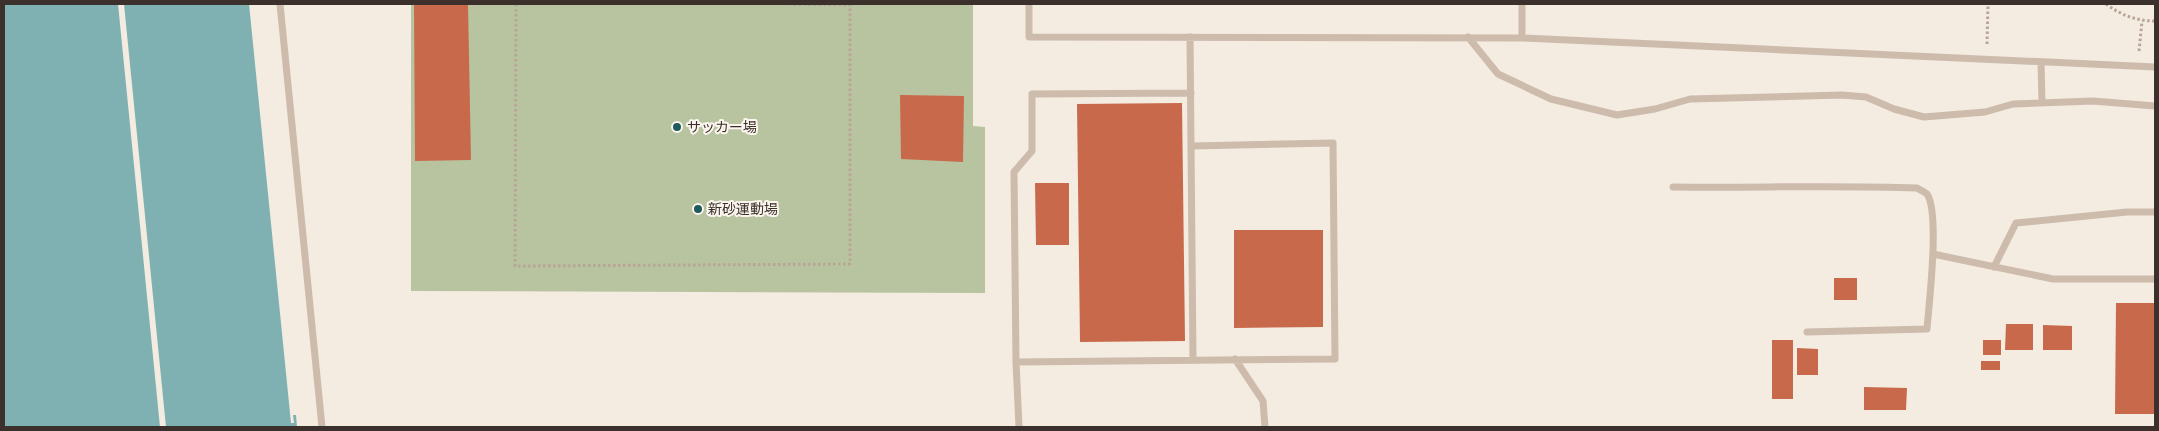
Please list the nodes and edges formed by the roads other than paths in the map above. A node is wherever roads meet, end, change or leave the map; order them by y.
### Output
1 (280, 4) edge
2 (1029, 4) edge
3 (1522, 4) edge
4 (1190, 37) junction
5 (1468, 37) junction
6 (1522, 38) junction
7 (2041, 62) junction
8 (2155, 67) edge
9 (1192, 93) junction
10 (2042, 103) junction
11 (2155, 106) edge
12 (1192, 146) junction
13 (1673, 187) dead end
14 (2155, 212) edge
15 (1933, 254) junction
16 (1994, 267) junction
17 (2155, 279) edge
18 (1807, 332) dead end
19 (1235, 359) junction
20 (1192, 360) junction
21 (1016, 362) junction
22 (322, 427) edge
23 (1019, 427) edge
24 (1265, 427) edge

1 - 22 lane
2 - 4 lane
3 - 6 lane
4 - 5 lane
4 - 9 lane
5 - 6 lane
5 - 10 lane
6 - 7 lane
7 - 8 lane
7 - 10 lane
9 - 12 lane
9 - 21 lane
10 - 11 lane
12 - 19 lane
12 - 20 lane
13 - 15 lane
14 - 16 lane
15 - 16 lane
15 - 18 lane
16 - 17 lane
19 - 20 lane
19 - 24 lane
20 - 21 lane
21 - 23 lane

